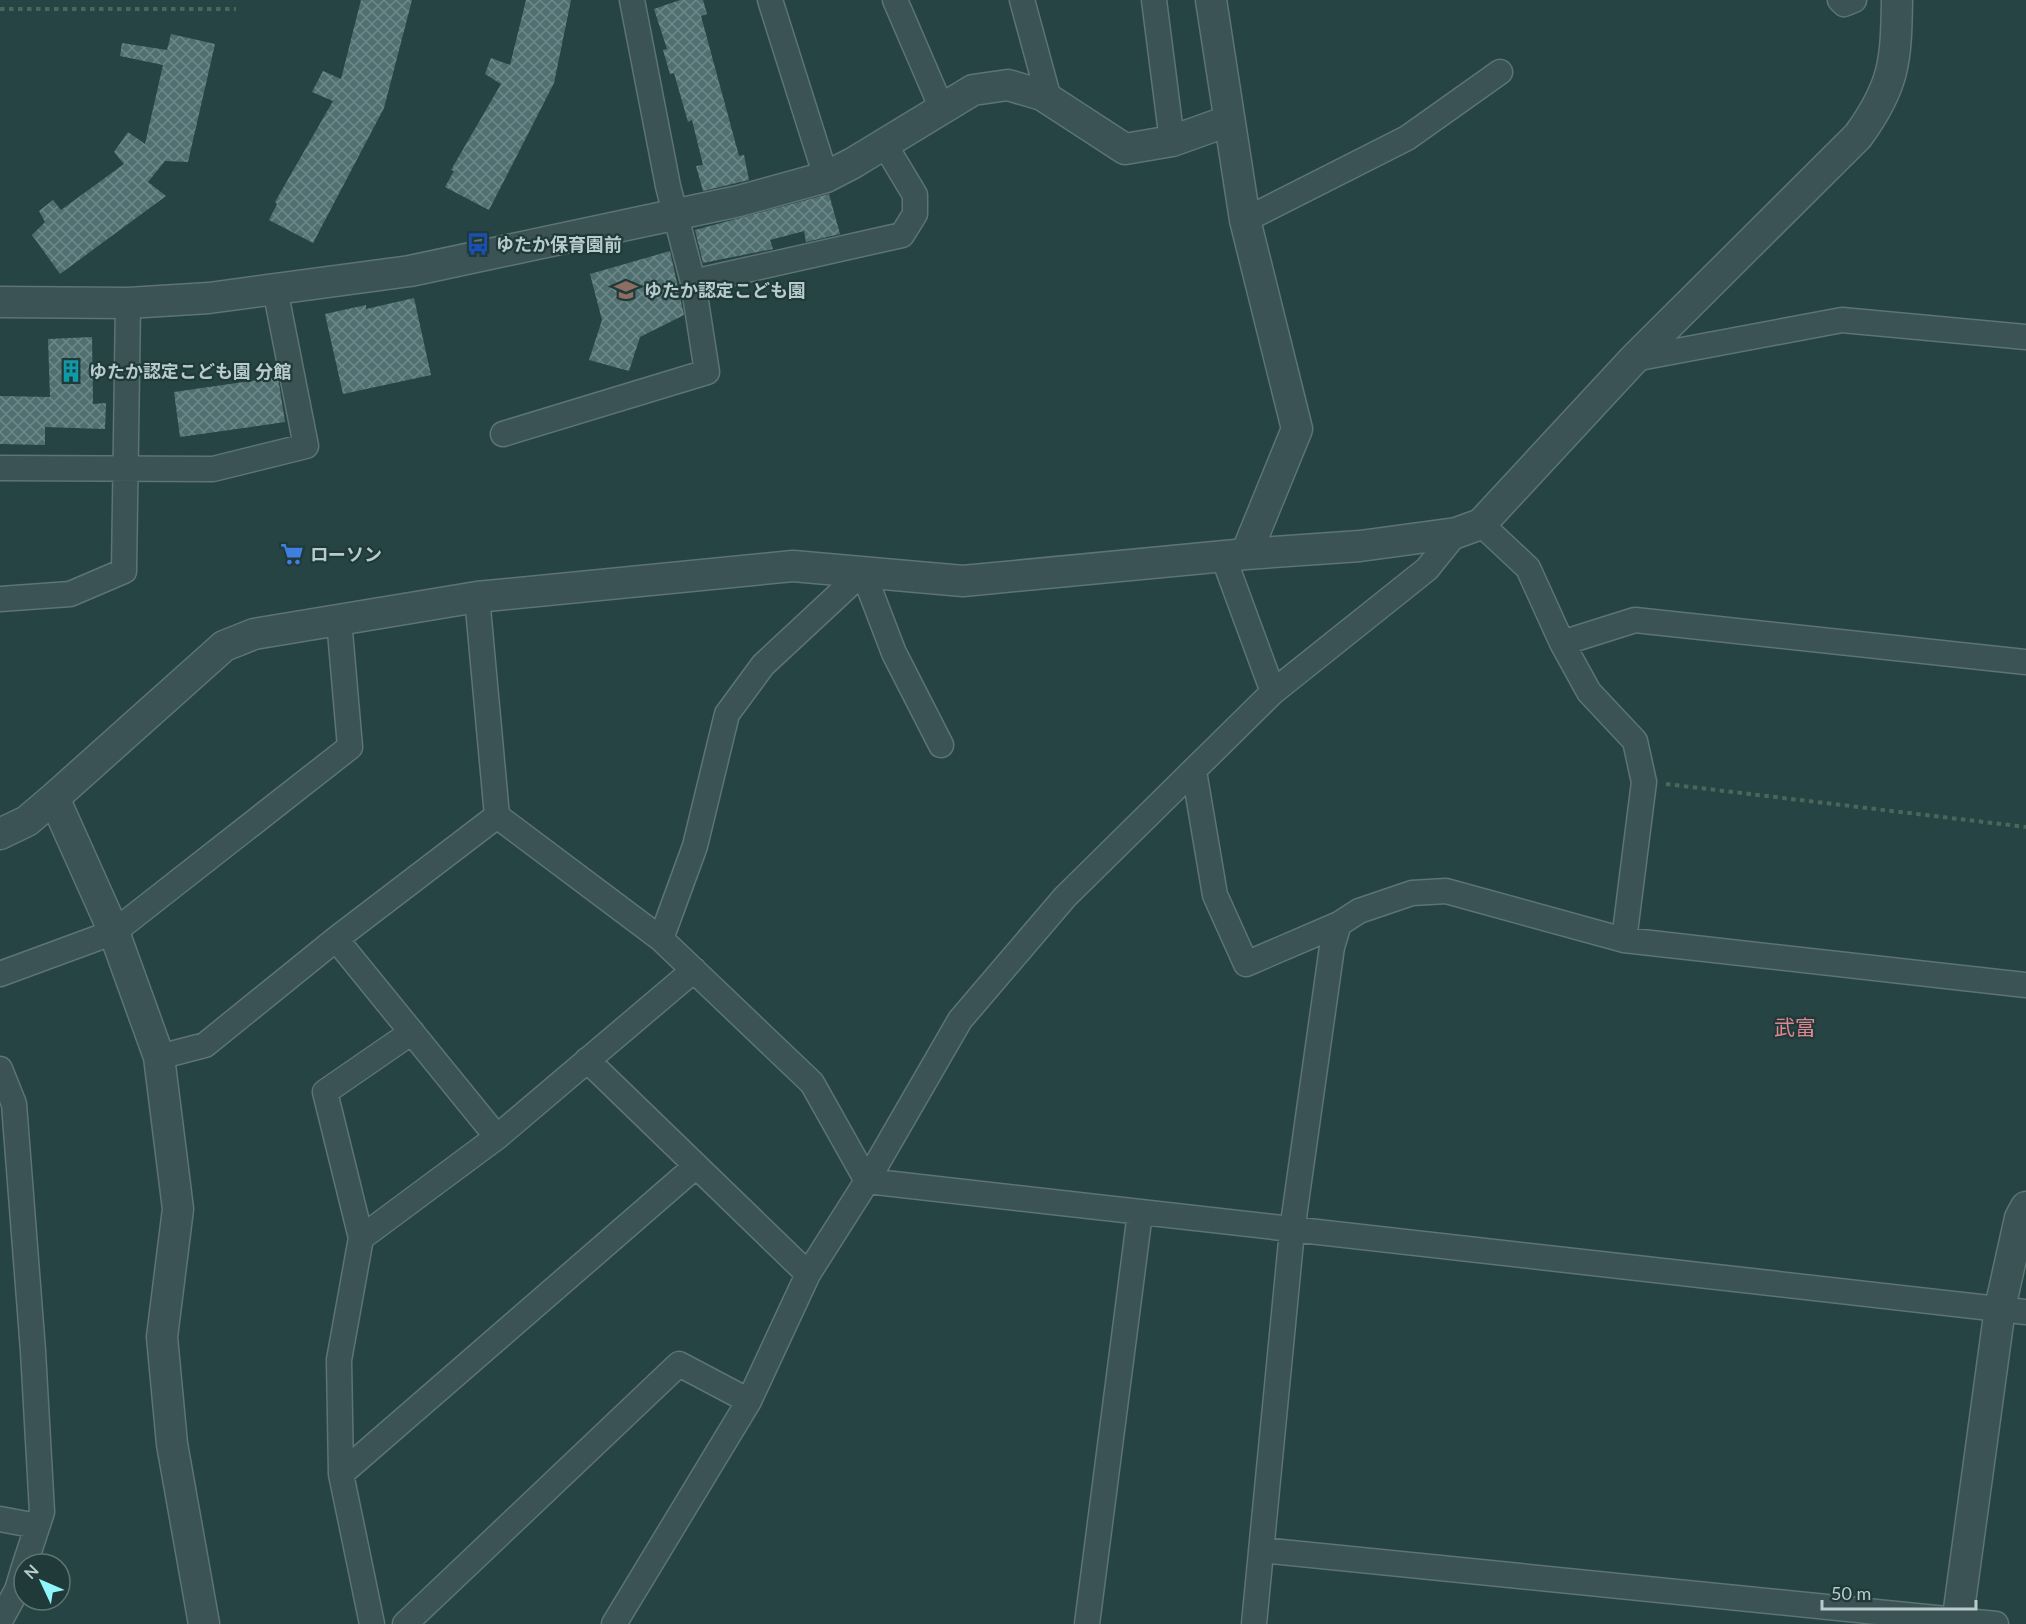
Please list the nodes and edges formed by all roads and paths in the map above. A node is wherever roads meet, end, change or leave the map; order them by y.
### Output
1 (632, 0) edge
2 (770, 0) edge
3 (895, 0) edge
4 (1022, 0) edge
5 (1154, 0) edge
6 (1211, 0) edge
7 (1840, 0) edge
8 (1854, 0) edge
9 (1897, 0) edge
10 (0, 9) edge
11 (236, 9) dead end
12 (1500, 72) dead end
13 (1048, 99) junction
14 (942, 110) junction
15 (1228, 122) junction
16 (1172, 141) junction
17 (885, 145) junction
18 (825, 177) junction
19 (677, 213) junction
20 (1245, 220) junction
21 (693, 282) junction
22 (275, 289) junction
23 (0, 302) edge
24 (128, 303) junction
25 (2026, 337) edge
26 (1634, 359) junction
27 (503, 434) dead end
28 (0, 468) edge
29 (125, 468) junction
30 (1468, 529) junction
31 (1235, 555) junction
32 (863, 572) junction
33 (477, 597) junction
34 (0, 599) edge
35 (339, 620) junction
36 (1562, 643) junction
37 (2026, 662) edge
38 (1274, 692) junction
39 (941, 745) dead end
40 (1194, 771) junction
41 (1644, 782) junction
42 (54, 798) junction
43 (497, 816) junction
44 (2026, 826) edge
45 (0, 834) edge
46 (1340, 924) junction
47 (114, 932) junction
48 (336, 939) junction
49 (661, 939) junction
50 (1624, 940) junction
51 (694, 970) junction
52 (0, 974) edge
53 (2026, 985) edge
54 (412, 1032) junction
55 (159, 1057) junction
56 (587, 1060) junction
57 (0, 1069) edge
58 (496, 1137) junction
59 (696, 1166) junction
60 (867, 1181) junction
61 (2026, 1207) edge
62 (1140, 1213) junction
63 (1292, 1231) junction
64 (361, 1238) junction
65 (808, 1274) junction
66 (2013, 1310) edge
67 (749, 1401) junction
68 (341, 1474) junction
69 (0, 1519) edge
70 (37, 1526) junction
71 (1261, 1550) junction
72 (28, 1552) edge
73 (12, 1599) edge
74 (0, 1621) edge
75 (1958, 1621) edge
76 (204, 1624) edge
77 (372, 1624) edge
78 (405, 1624) edge
79 (614, 1624) edge
80 (1087, 1624) edge
81 (1254, 1624) edge
82 (1996, 1624) edge

1 - 19 street
2 - 18 street
3 - 14 street
4 - 13 street
5 - 16 street
6 - 15 street
7 - 8 street
9 - 26 street
10 - 11 path
12 - 20 street
13 - 14 street
13 - 16 street
14 - 17 street
15 - 16 street
15 - 20 street
17 - 18 street
17 - 21 street
18 - 19 street
19 - 21 street
19 - 22 street
20 - 31 street
21 - 27 street
22 - 24 street
22 - 29 street
23 - 24 street
24 - 29 street
25 - 26 street
26 - 30 street
28 - 29 street
29 - 34 street
30 - 31 street
30 - 36 street
30 - 38 street
31 - 32 street
31 - 38 street
32 - 33 street
32 - 39 street
32 - 49 street
33 - 35 street
33 - 43 street
35 - 42 street
35 - 47 street
36 - 37 street
36 - 41 street
38 - 40 street
40 - 46 street
40 - 60 street
41 - 44 path
41 - 50 street
42 - 45 street
42 - 47 street
43 - 48 street
43 - 49 street
46 - 50 street
46 - 63 street
47 - 52 street
47 - 55 street
48 - 54 street
48 - 55 street
49 - 51 street
50 - 53 street
51 - 56 street
51 - 60 street
54 - 58 street
54 - 64 street
55 - 76 street
56 - 58 street
56 - 59 street
57 - 70 street
58 - 64 street
59 - 65 street
59 - 68 street
60 - 62 street
60 - 65 street
61 - 66 street
62 - 63 street
62 - 80 street
63 - 66 street
63 - 71 street
64 - 68 street
65 - 67 street
66 - 75 street
67 - 78 street
67 - 79 street
68 - 77 street
69 - 70 street
70 - 72 street
71 - 75 street
71 - 81 street
73 - 74 street
75 - 82 street

